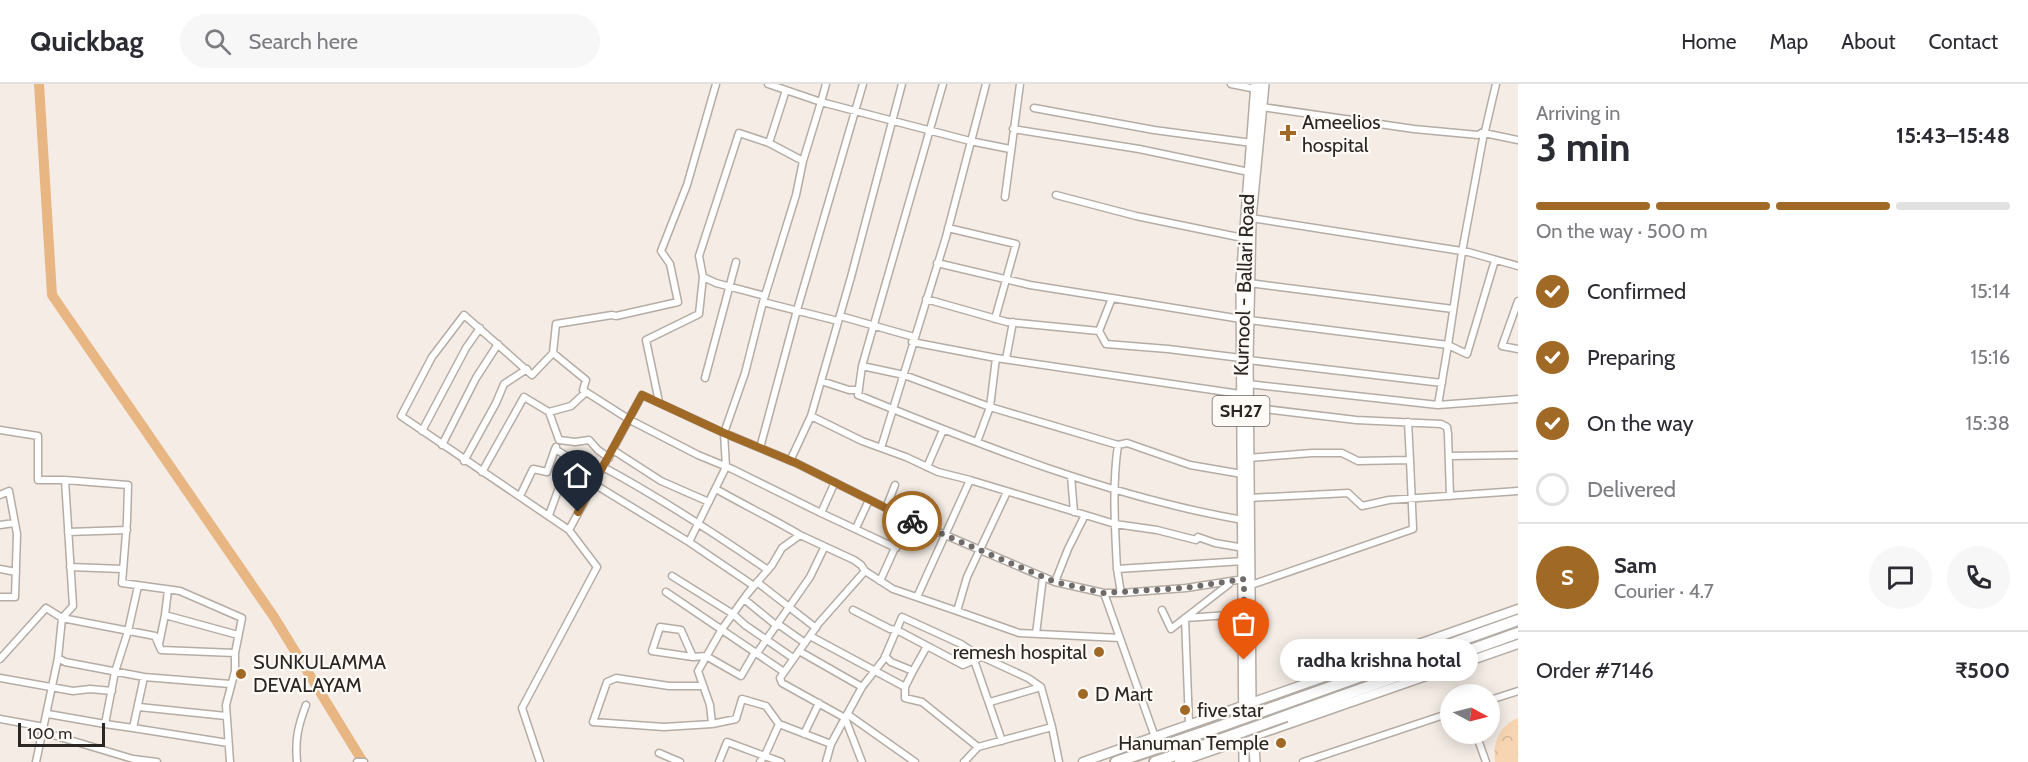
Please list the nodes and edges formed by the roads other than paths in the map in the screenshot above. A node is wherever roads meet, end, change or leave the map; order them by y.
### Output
1 (716, 84) edge
2 (768, 84) edge
3 (826, 84) edge
4 (863, 84) edge
5 (902, 84) edge
6 (943, 84) edge
7 (986, 84) edge
8 (1020, 84) edge
9 (1232, 84) edge
10 (1496, 84) edge
11 (1259, 86) edge
12 (786, 90) junction
13 (821, 102) junction
14 (1262, 107) junction
15 (1034, 108) dead end
16 (855, 111) junction
17 (893, 120) junction
18 (1013, 129) junction
19 (930, 131) junction
20 (1484, 134) junction
21 (1518, 140) edge
22 (970, 141) junction
23 (1252, 142) junction
24 (769, 143) junction
25 (1010, 148) junction
26 (803, 161) junction
27 (1249, 172) junction
28 (1056, 195) dead end
29 (1005, 197) dead end
30 (1251, 218) junction
31 (948, 228) junction
32 (1243, 238) junction
33 (1462, 252) junction
34 (1495, 260) junction
35 (736, 262) dead end
36 (938, 263) junction
37 (1518, 266) edge
38 (703, 277) junction
39 (1006, 279) junction
40 (1250, 283) junction
41 (729, 286) junction
42 (1112, 298) junction
43 (764, 299) junction
44 (926, 299) junction
45 (1518, 301) edge
46 (1453, 309) junction
47 (797, 310) junction
48 (839, 318) junction
49 (995, 319) junction
50 (1245, 320) junction
51 (1013, 322) junction
52 (875, 326) junction
53 (480, 328) junction
54 (1098, 330) junction
55 (913, 340) junction
56 (498, 344) junction
57 (1448, 345) junction
58 (1518, 349) edge
59 (553, 353) junction
60 (996, 358) junction
61 (1006, 359) junction
62 (1245, 359) junction
63 (862, 366) junction
64 (527, 369) junction
65 (904, 375) junction
66 (705, 378) dead end
67 (820, 381) junction
68 (1442, 383) junction
69 (1248, 384) junction
70 (859, 390) junction
71 (586, 392) junction
72 (1240, 394) junction
73 (1518, 399) edge
74 (659, 402) junction
75 (1438, 405) junction
76 (1248, 406) junction
77 (990, 407) junction
78 (893, 410) junction
79 (549, 412) junction
80 (811, 416) junction
81 (630, 420) junction
82 (1408, 422) junction
83 (0, 430) edge
84 (943, 430) junction
85 (422, 432) junction
86 (724, 433) junction
87 (559, 440) junction
88 (977, 442) junction
89 (1118, 444) junction
90 (441, 445) junction
91 (555, 448) junction
92 (760, 448) junction
93 (881, 448) junction
94 (613, 450) junction
95 (1518, 455) edge
96 (1449, 456) junction
97 (609, 458) junction
98 (1248, 458) junction
99 (464, 460) junction
100 (1410, 460) junction
101 (790, 461) junction
102 (603, 467) junction
103 (726, 467) junction
104 (927, 467) junction
105 (482, 472) junction
106 (1242, 474) junction
107 (598, 476) junction
108 (1071, 476) junction
109 (65, 480) junction
110 (970, 480) junction
111 (835, 482) junction
112 (594, 484) junction
113 (895, 485) dead end
114 (716, 489) junction
115 (1518, 491) edge
116 (1007, 492) junction
117 (1116, 492) junction
118 (588, 494) junction
119 (0, 495) edge
120 (520, 496) junction
121 (1450, 496) junction
122 (1249, 498) junction
123 (1413, 499) junction
124 (869, 500) junction
125 (709, 502) junction
126 (886, 508) junction
127 (1074, 512) junction
128 (821, 513) junction
129 (549, 515) junction
130 (1085, 515) junction
131 (908, 519) junction
132 (1243, 520) junction
133 (14, 523) junction
134 (700, 523) junction
135 (1114, 524) junction
136 (0, 525) edge
137 (856, 528) junction
138 (126, 530) junction
139 (569, 530) junction
140 (68, 532) junction
141 (800, 535) junction
142 (945, 535) junction
143 (689, 542) junction
144 (824, 548) junction
145 (896, 548) junction
146 (1244, 548) junction
147 (980, 550) junction
148 (1244, 561) junction
149 (70, 567) junction
150 (0, 569) edge
151 (1117, 569) junction
152 (123, 570) junction
153 (768, 570) junction
154 (865, 571) junction
155 (16, 572) junction
156 (672, 576) dead end
157 (1043, 577) junction
158 (880, 580) junction
159 (1232, 581) junction
160 (1055, 582) junction
161 (1247, 582) junction
162 (756, 584) junction
163 (138, 586) junction
164 (168, 590) junction
165 (666, 592) dead end
166 (1121, 592) junction
167 (1104, 593) junction
168 (0, 597) edge
169 (917, 597) junction
170 (744, 598) junction
171 (789, 607) junction
172 (1518, 609) edge
173 (853, 610) dead end
174 (1162, 610) dead end
175 (957, 611) junction
176 (733, 614) junction
177 (1244, 614) junction
178 (165, 615) junction
179 (62, 618) junction
180 (1185, 618) junction
181 (1518, 620) edge
182 (777, 625) junction
183 (816, 628) junction
184 (722, 629) junction
185 (897, 630) junction
186 (128, 631) junction
187 (1518, 633) edge
188 (1036, 634) junction
189 (238, 635) junction
190 (810, 636) junction
191 (1120, 638) junction
192 (767, 640) junction
193 (805, 643) junction
194 (1518, 644) edge
195 (158, 645) junction
196 (927, 646) junction
197 (799, 651) junction
198 (756, 652) junction
199 (235, 653) junction
200 (706, 656) junction
201 (885, 656) junction
202 (693, 657) junction
203 (977, 657) junction
204 (58, 658) junction
205 (793, 658) junction
206 (0, 659) edge
207 (913, 670) junction
208 (873, 671) junction
209 (115, 672) junction
210 (784, 672) junction
211 (144, 677) junction
212 (0, 678) edge
213 (230, 684) junction
214 (703, 686) junction
215 (52, 687) junction
216 (862, 687) junction
217 (905, 687) junction
218 (1041, 687) junction
219 (112, 691) junction
220 (1518, 691) edge
221 (1500, 697) edge
222 (990, 702) junction
223 (819, 703) junction
224 (306, 705) dead end
225 (1248, 705) junction
226 (138, 707) junction
227 (48, 714) junction
228 (226, 716) junction
229 (846, 716) junction
230 (1440, 716) edge
231 (0, 719) edge
232 (105, 724) junction
233 (712, 724) junction
234 (779, 724) junction
235 (1189, 724) junction
236 (1052, 727) junction
237 (133, 728) junction
238 (43, 729) junction
239 (804, 734) junction
240 (1155, 737) junction
241 (1249, 737) junction
242 (1002, 741) junction
243 (228, 743) junction
244 (831, 744) junction
245 (1480, 744) edge
246 (978, 747) junction
247 (659, 753) dead end
248 (1332, 754) junction
249 (765, 755) junction
250 (38, 762) edge
251 (157, 762) edge
252 (230, 762) edge
253 (297, 762) edge
254 (357, 762) edge
255 (364, 762) edge
256 (540, 762) edge
257 (680, 762) edge
258 (719, 762) edge
259 (759, 762) edge
260 (781, 762) edge
261 (826, 762) edge
262 (862, 762) edge
263 (915, 762) edge
264 (964, 762) edge
265 (1059, 762) edge
266 (1083, 762) edge
267 (1116, 762) edge
268 (1155, 762) edge
269 (1179, 762) edge
270 (1244, 762) edge
271 (1256, 762) edge
272 (1303, 762) edge
273 (1335, 762) edge
274 (1486, 762) edge

1 - 59 street
2 - 12 street
3 - 13 street
4 - 16 street
5 - 17 street
6 - 19 street
7 - 22 street
8 - 18 street
9 - 11 street
10 - 20 street
11 - 14 main road, Kurnool - Ballari Road / SH27
11 - 23 main road, Kurnool - Ballari Road / SH27
12 - 13 street
12 - 24 street
13 - 16 street
13 - 26 street
14 - 20 street
14 - 30 main road, Kurnool - Ballari Road / SH27
15 - 23 street
16 - 17 street
16 - 47 street
17 - 19 street
17 - 48 street
18 - 25 street
18 - 27 street
19 - 22 street
19 - 52 street
20 - 21 street
20 - 33 street
22 - 25 street
22 - 31 street
23 - 27 main road, Kurnool - Ballari Road / SH27
24 - 26 street
24 - 38 street
25 - 29 street
26 - 43 street
27 - 32 main road, Kurnool - Ballari Road / SH27
28 - 32 street
30 - 33 street
30 - 40 main road, Kurnool - Ballari Road / SH27
31 - 36 street
31 - 39 street
32 - 50 main road, Kurnool - Ballari Road / SH27
33 - 34 street
33 - 46 street
34 - 37 street
34 - 57 street
35 - 41 street
36 - 39 street
36 - 44 street
38 - 41 street
38 - 74 street
39 - 42 street
39 - 49 street
40 - 46 street
40 - 50 main road, Kurnool - Ballari Road / SH27
41 - 43 street
41 - 66 street
42 - 50 street
42 - 54 street
43 - 47 street
43 - 86 street
44 - 49 street
44 - 55 street
45 - 58 street
46 - 57 street
47 - 48 street
47 - 92 street
48 - 52 street
48 - 67 street
49 - 51 street
50 - 57 street
50 - 62 main road, Kurnool - Ballari Road / SH27
51 - 54 street
51 - 61 street
52 - 55 street
52 - 63 street
53 - 56 street
53 - 85 street
53 - 85 street
54 - 62 street
55 - 60 street
55 - 65 street
56 - 64 street
56 - 90 street
57 - 68 street
59 - 64 street
59 - 71 street
60 - 61 street
60 - 77 street
61 - 72 street
62 - 68 street
62 - 69 main road, Kurnool - Ballari Road / SH27
62 - 72 main road, Kurnool - Ballari Road / SH27
63 - 65 street
63 - 70 street
64 - 99 street
65 - 77 street
65 - 78 street
67 - 70 street
67 - 80 street
68 - 75 street
69 - 75 street
69 - 76 main road, Kurnool - Ballari Road / SH27
70 - 78 street
71 - 79 street
71 - 81 street
72 - 106 main road, Kurnool - Ballari Road / SH27
73 - 75 street
74 - 81 street
74 - 86 street
76 - 82 street
76 - 98 main road, Kurnool - Ballari Road / SH27
77 - 88 street
77 - 89 street
78 - 84 street
78 - 93 street
79 - 87 street
79 - 105 street
80 - 93 street
80 - 101 street
81 - 94 street
81 - 103 street
82 - 96 street
82 - 100 street
83 - 109 street
84 - 88 street
84 - 104 street
85 - 90 street
86 - 92 street
86 - 103 street
87 - 91 street
87 - 97 street
88 - 108 street
89 - 106 street
89 - 117 street
90 - 99 street
91 - 107 street
91 - 120 street
92 - 101 street
93 - 104 street
94 - 97 street
94 - 125 street
95 - 96 street
96 - 121 street
97 - 102 street
98 - 100 street
98 - 122 main road, Kurnool - Ballari Road / SH27
99 - 105 street
100 - 123 street
101 - 111 street
102 - 107 street
102 - 134 street
103 - 114 street
103 - 128 street
104 - 110 street
105 - 120 street
106 - 132 main road, Kurnool - Ballari Road / SH27
107 - 112 street
108 - 117 street
108 - 127 street
109 - 138 street
109 - 140 street
110 - 116 street
110 - 142 street
111 - 124 street
111 - 128 street
112 - 118 street
112 - 143 street
113 - 126 street
114 - 125 street
114 - 141 street
115 - 121 street
116 - 127 street
116 - 147 street
117 - 132 street
117 - 135 street
118 - 129 street
118 - 139 street
119 - 133 street
120 - 129 street
121 - 123 street
122 - 123 street
122 - 161 main road, Kurnool - Ballari Road / SH27
123 - 161 street
124 - 126 street
124 - 137 street
125 - 134 street
126 - 131 street
127 - 130 street
128 - 137 street
129 - 139 street
130 - 135 street
130 - 160 street
131 - 142 street
131 - 145 street
132 - 146 main road, Kurnool - Ballari Road / SH27
133 - 136 street
133 - 155 street
134 - 143 street
134 - 153 street
135 - 146 street
135 - 151 street
137 - 145 street
138 - 140 street
138 - 152 street
139 - 256 street
140 - 149 street
141 - 144 street
141 - 153 street
142 - 147 street
142 - 169 street
143 - 162 street
144 - 154 street
144 - 171 street
145 - 158 street
146 - 148 main road, Kurnool - Ballari Road / SH27
147 - 157 street
147 - 175 street
148 - 151 street
148 - 161 main road, Kurnool - Ballari Road / SH27
149 - 152 street
149 - 179 street
150 - 155 street
151 - 166 street
152 - 163 street
153 - 162 street
154 - 158 street
154 - 183 street
155 - 168 street
156 - 176 street
157 - 160 street
157 - 188 street
158 - 169 street
159 - 161 street
159 - 166 street
159 - 180 street
160 - 167 street
161 - 177 main road, Kurnool - Ballari Road / SH27
161 - 225 main road, Kurnool - Ballari Road / SH27
162 - 170 street
162 - 171 street
163 - 164 street
163 - 186 street
164 - 178 street
164 - 189 street
165 - 184 street
166 - 167 street
167 - 191 street
169 - 175 street
170 - 176 street
170 - 182 street
171 - 182 street
171 - 183 street
172 - 225 street
173 - 185 street
174 - 180 street
175 - 188 street
176 - 184 street
176 - 192 street
177 - 180 street
177 - 225 main road, Kurnool - Ballari Road / SH27
178 - 189 street
178 - 195 street
179 - 186 street
179 - 204 street
179 - 206 street
180 - 235 street
181 - 267 highway, bridge
182 - 192 street
182 - 193 street
183 - 190 street
184 - 198 street
184 - 200 street
185 - 196 street
185 - 201 street
185 - 203 street
186 - 195 street
186 - 209 street
187 - 268 highway, bridge
188 - 191 street
189 - 199 street
190 - 193 street
190 - 208 street
191 - 240 street
192 - 198 street
192 - 205 street
193 - 197 street
194 - 241 street
195 - 199 street
196 - 203 street
196 - 207 street
197 - 205 street
197 - 216 street
198 - 200 street
198 - 210 street
199 - 213 street
200 - 202 street
200 - 214 street
201 - 207 street
201 - 208 street
202 - 202 street
203 - 218 street
203 - 222 street
204 - 209 street
204 - 215 street
205 - 210 street
207 - 217 street
208 - 216 street
208 - 217 street
209 - 211 street
209 - 219 street
210 - 223 street
211 - 213 street
211 - 226 street
212 - 215 street
213 - 228 street
214 - 233 street
214 - 233 street
215 - 219 street
215 - 227 street
216 - 229 street
217 - 246 street
218 - 222 street
218 - 236 street
219 - 232 street
220 - 221 street
222 - 242 street
223 - 229 street
223 - 239 street
224 - 253 street
225 - 235 street
225 - 241 main road, Kurnool - Ballari Road / SH27
226 - 228 street
226 - 237 street
227 - 232 street
227 - 238 street
228 - 243 street
229 - 244 street
229 - 262 street
229 - 263 street
230 - 248 street
231 - 238 street
232 - 237 street
233 - 234 street
234 - 239 street
234 - 249 street
235 - 240 street
236 - 242 street
236 - 265 street
237 - 243 street
238 - 250 street
238 - 251 street
239 - 244 street
240 - 266 street
241 - 269 street
241 - 270 main road, SH27
241 - 271 main road, SH27
242 - 246 street
243 - 252 street
244 - 261 street
245 - 274 street
246 - 264 street
247 - 257 street
248 - 272 street
248 - 273 street
249 - 258 street
249 - 259 street
249 - 260 street
254 - 255 street

